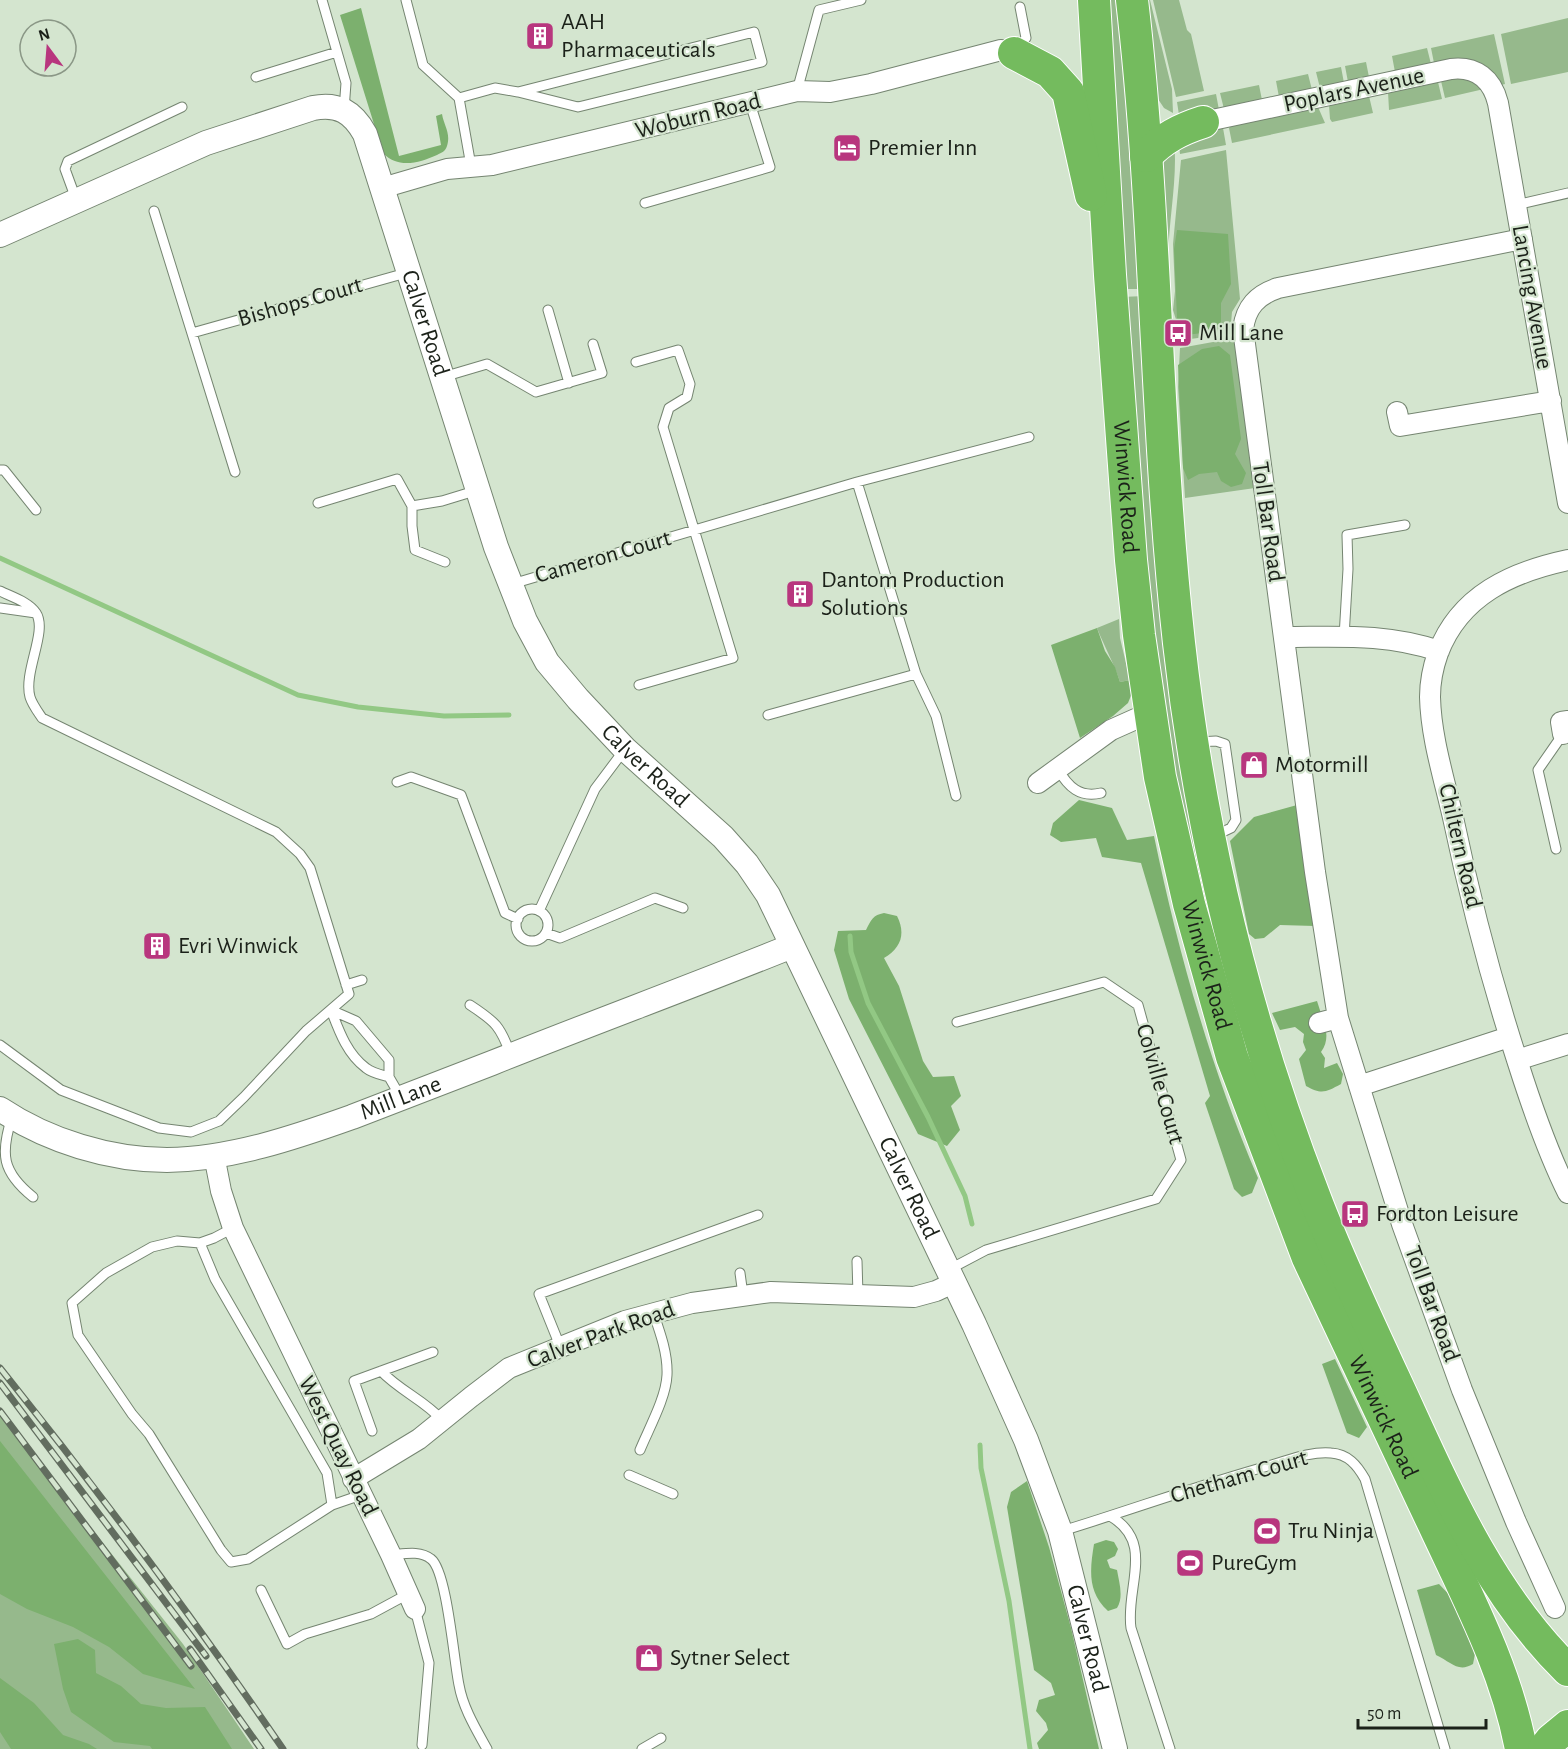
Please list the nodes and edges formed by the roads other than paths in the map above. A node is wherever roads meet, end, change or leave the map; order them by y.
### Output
1 (322, 0) edge
2 (406, 0) edge
3 (861, 0) edge
4 (1094, 0) edge
5 (1132, 0) edge
6 (1020, 7) dead end
7 (337, 52) junction
8 (1014, 53) junction
9 (256, 77) dead end
10 (518, 92) junction
11 (797, 92) junction
12 (1495, 92) joint
13 (459, 98) junction
14 (750, 104) junction
15 (182, 107) dead end
16 (344, 110) junction
17 (1203, 122) joint
18 (1146, 156) junction
19 (471, 166) junction
20 (382, 188) junction
21 (1568, 193) edge
22 (77, 201) junction
23 (645, 203) dead end
24 (1515, 205) junction
25 (154, 211) dead end
26 (0, 235) edge
27 (1522, 239) junction
28 (409, 272) junction
29 (1110, 275) junction
30 (548, 310) dead end
31 (192, 333) junction
32 (592, 344) dead end
33 (636, 362) dead end
34 (443, 377) junction
35 (568, 383) junction
36 (1551, 400) junction
37 (1397, 412) dead end
38 (1029, 437) dead end
39 (0, 470) edge
40 (235, 472) dead end
41 (857, 482) junction
42 (478, 490) junction
43 (318, 503) dead end
44 (1568, 503) edge
45 (412, 506) junction
46 (36, 510) dead end
47 (1405, 525) dead end
48 (695, 531) junction
49 (1568, 560) edge
50 (445, 562) dead end
51 (510, 584) junction
52 (0, 591) edge
53 (0, 608) edge
54 (36, 613) junction
55 (1344, 637) junction
56 (1284, 638) junction
57 (1439, 651) junction
58 (916, 674) junction
59 (639, 685) dead end
60 (1149, 712) junction
61 (768, 715) dead end
62 (1566, 728) edge
63 (625, 749) junction
64 (1058, 769) junction
65 (397, 782) dead end
66 (1038, 783) dead end
67 (1101, 793) dead end
68 (956, 796) dead end
69 (1556, 849) dead end
70 (683, 908) dead end
71 (539, 911) junction
72 (518, 920) junction
73 (546, 933) junction
74 (792, 946) junction
75 (362, 980) dead end
76 (346, 985) junction
77 (470, 1005) dead end
78 (331, 1010) junction
79 (1338, 1018) junction
80 (957, 1022) dead end
81 (1319, 1023) dead end
82 (1509, 1037) junction
83 (1568, 1044) edge
84 (0, 1045) edge
85 (511, 1055) junction
86 (1517, 1060) junction
87 (389, 1077) junction
88 (1359, 1086) junction
89 (401, 1099) junction
90 (6, 1113) edge
91 (214, 1155) junction
92 (1568, 1193) edge
93 (33, 1197) dead end
94 (758, 1215) dead end
95 (233, 1228) junction
96 (200, 1243) junction
97 (856, 1261) dead end
98 (740, 1273) dead end
99 (951, 1277) junction
100 (743, 1294) junction
101 (858, 1295) junction
102 (653, 1312) junction
103 (560, 1346) junction
104 (433, 1352) dead end
105 (381, 1371) junction
106 (442, 1420) junction
107 (372, 1431) dead end
108 (640, 1450) dead end
109 (629, 1475) dead end
110 (357, 1487) junction
111 (673, 1494) dead end
112 (332, 1505) junction
113 (1110, 1516) junction
114 (1060, 1531) junction
115 (391, 1554) junction
116 (261, 1590) dead end
117 (411, 1602) junction
118 (1555, 1608) dead end
119 (1568, 1670) edge
120 (1568, 1726) edge
121 (661, 1738) dead end
122 (422, 1745) dead end
123 (488, 1749) edge
124 (642, 1749) edge
125 (1115, 1749) edge
126 (1170, 1749) edge
127 (1445, 1749) edge
128 (1521, 1749) edge
129 (1544, 1749) edge

1 - 7 lane
2 - 13 lane
3 - 11 lane
4 - 29 highway, Winwick Road
5 - 18 highway, Winwick Road
6 - 8 lane
7 - 9 lane
7 - 16 lane
8 - 11 street, Woburn Road
8 - 29 highway
10 - 10 lane
10 - 13 lane
11 - 14 street, Woburn Road
12 - 17 street, Poplars Avenue
12 - 24 street, Lancing Avenue
13 - 19 lane
14 - 19 street, Woburn Road
14 - 23 lane
15 - 22 lane
16 - 20 street, Calver Road
16 - 22 street
17 - 18 highway
18 - 119 highway, Winwick Road
19 - 20 street, Woburn Road
20 - 28 street, Calver Road
21 - 24 lane
22 - 26 street
24 - 27 street, Lancing Avenue
25 - 31 lane
27 - 36 street, Lancing Avenue
27 - 56 street, Toll Bar Road
28 - 31 lane, Bishops Court
28 - 34 street, Calver Road
29 - 60 highway, Winwick Road
30 - 35 lane
31 - 40 lane
32 - 35 lane
33 - 48 lane
34 - 35 lane
34 - 42 street, Calver Road
36 - 37 street
36 - 44 street, Lancing Avenue
38 - 41 lane, Cameron Court
39 - 46 lane
41 - 48 lane, Cameron Court
41 - 58 lane
42 - 45 lane
42 - 51 street, Calver Road
43 - 45 lane
45 - 50 lane
47 - 55 lane
48 - 51 lane, Cameron Court
48 - 59 lane, Cameron Court
49 - 57 street, Chiltern Road
51 - 63 street, Calver Road
52 - 54 lane
53 - 54 lane
54 - 76 lane
55 - 56 street
55 - 57 street
56 - 79 street, Toll Bar Road
57 - 82 street, Chiltern Road
58 - 61 lane
58 - 68 lane
60 - 64 street
60 - 128 highway, Winwick Road
62 - 69 lane
63 - 71 lane
63 - 74 street, Calver Road
64 - 66 street
64 - 67 lane
65 - 72 lane
70 - 73 lane
71 - 72 lane
71 - 73 lane
72 - 73 lane
74 - 85 street, Mill Lane
74 - 99 street, Calver Road
75 - 76 lane
76 - 78 lane
77 - 85 lane
78 - 84 lane
78 - 87 lane
78 - 87 lane
79 - 81 street
79 - 88 street, Toll Bar Road
80 - 99 lane, Colville Court
82 - 86 street, Chiltern Road
82 - 88 street
83 - 86 street
85 - 89 street, Mill Lane
86 - 92 street, Chiltern Road
87 - 89 lane
88 - 118 street, Toll Bar Road
89 - 91 street, Mill Lane
90 - 91 street, Mill Lane
90 - 93 lane
91 - 95 street, West Quay Road
94 - 103 lane
95 - 96 lane
95 - 110 street, West Quay Road
96 - 112 lane
96 - 112 lane
97 - 101 lane
98 - 100 lane
99 - 101 street, Calver Park Road
99 - 114 street, Calver Road
100 - 101 street, Calver Park Road
100 - 102 street, Calver Park Road
102 - 103 street, Calver Park Road
102 - 108 lane
103 - 106 street, Calver Park Road
104 - 105 lane
105 - 106 lane
105 - 107 lane
106 - 110 street, Calver Park Road
109 - 111 lane
110 - 112 lane
110 - 115 street, West Quay Road
113 - 114 lane, Chetham Court
113 - 126 lane
113 - 127 lane, Chetham Court
114 - 125 street, Calver Road
115 - 117 street, West Quay Road
115 - 123 lane
116 - 117 lane
117 - 122 lane, West Quay Road
120 - 129 highway
121 - 124 lane

